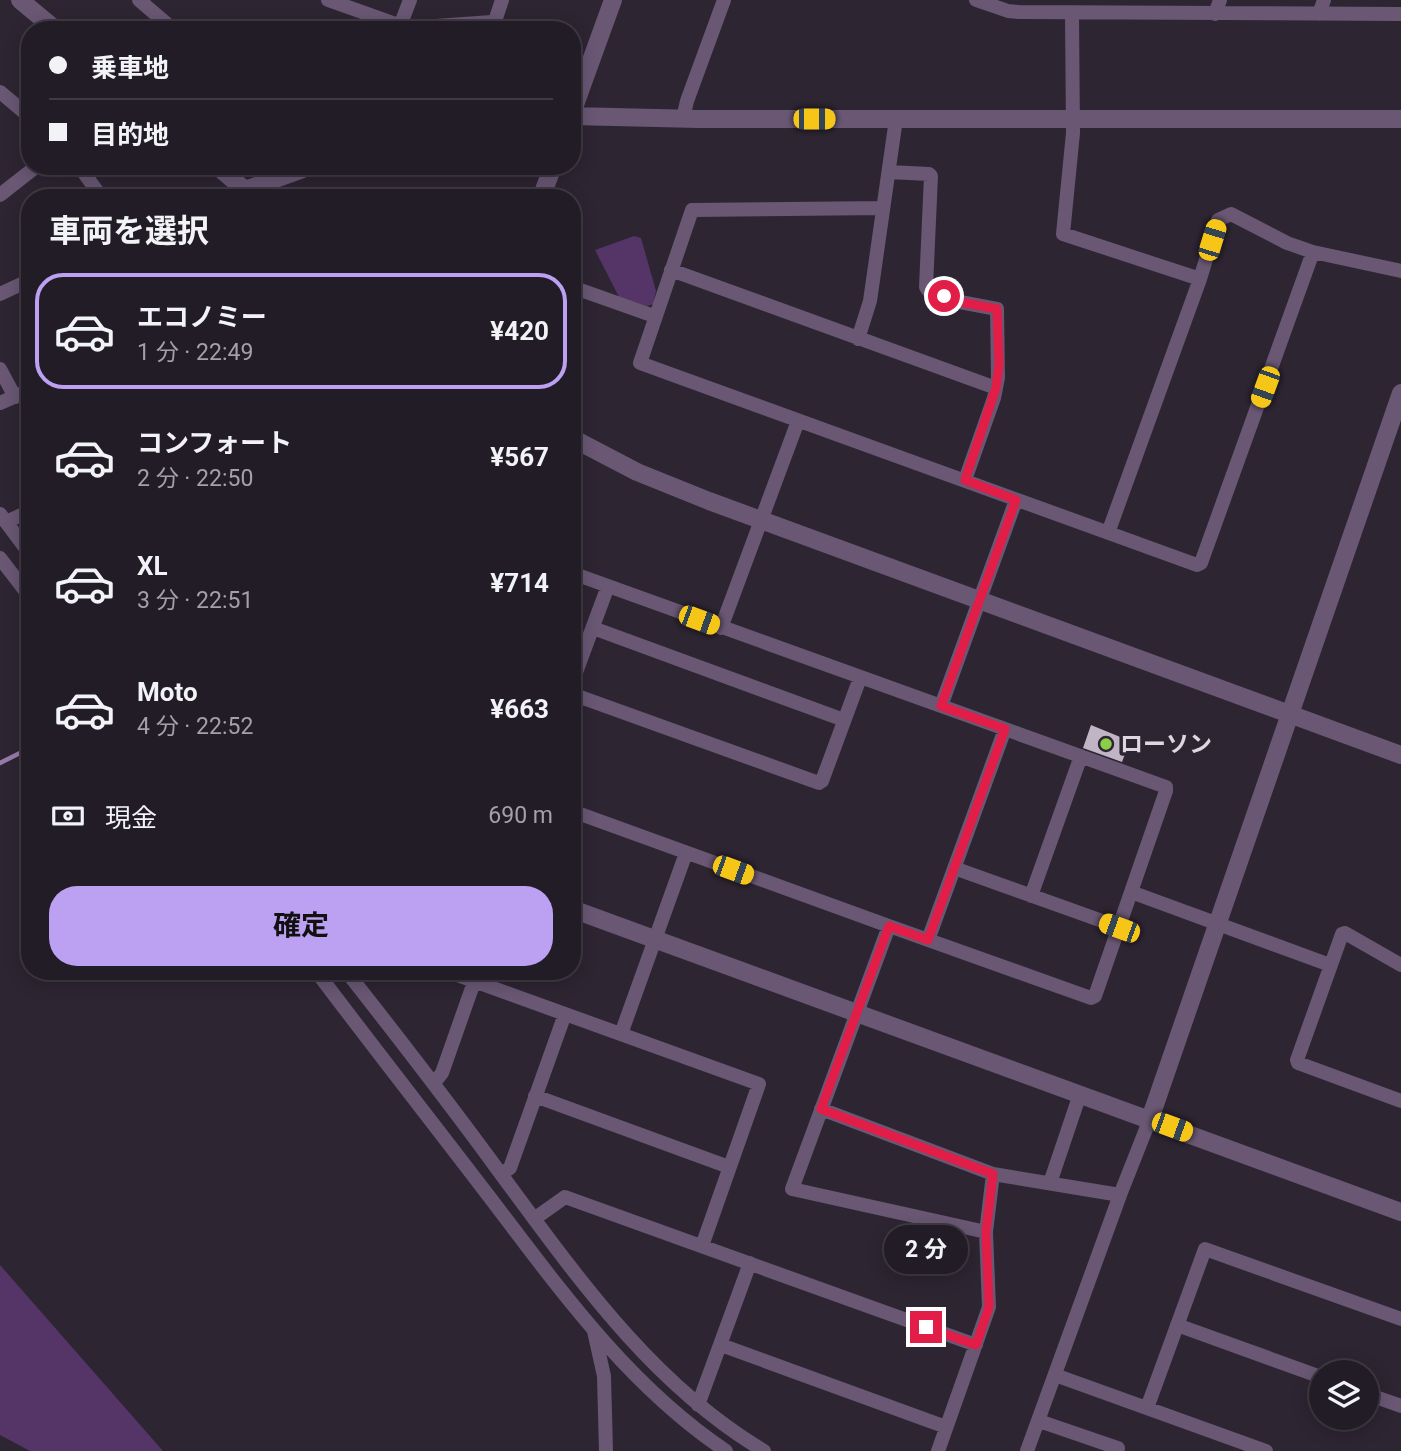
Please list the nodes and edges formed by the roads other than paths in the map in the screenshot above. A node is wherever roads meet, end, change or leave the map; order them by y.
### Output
1 (20, 0) edge
2 (139, 0) edge
3 (328, 0) edge
4 (410, 0) edge
5 (502, 0) edge
6 (613, 0) edge
7 (724, 0) edge
8 (976, 0) edge
9 (1129, 7) edge
10 (1217, 7) edge
11 (1321, 7) edge
12 (1072, 13) junction
13 (1401, 14) edge
14 (45, 21) edge
15 (164, 21) edge
16 (386, 21) edge
17 (402, 21) edge
18 (492, 21) edge
19 (581, 89) edge
20 (0, 92) edge
21 (21, 110) edge
22 (581, 114) edge
23 (683, 118) junction
24 (1073, 118) junction
25 (897, 119) junction
26 (1401, 120) edge
27 (889, 172) junction
28 (26, 175) edge
29 (227, 175) edge
30 (291, 175) edge
31 (243, 189) edge
32 (260, 189) edge
33 (0, 195) edge
34 (883, 208) junction
35 (1313, 252) junction
36 (671, 270) junction
37 (1401, 271) edge
38 (1200, 279) junction
39 (21, 284) edge
40 (581, 290) edge
41 (0, 294) edge
42 (654, 316) junction
43 (858, 338) junction
44 (0, 369) edge
45 (996, 388) junction
46 (1401, 393) edge
47 (21, 394) edge
48 (15, 397) junction
49 (0, 404) edge
50 (797, 421) junction
51 (581, 443) edge
52 (965, 480) junction
53 (1016, 500) junction
54 (21, 513) edge
55 (3, 518) edge
56 (760, 520) junction
57 (1108, 533) junction
58 (21, 542) edge
59 (2, 566) edge
60 (581, 576) edge
61 (608, 586) junction
62 (21, 587) edge
63 (980, 601) junction
64 (593, 628) junction
65 (721, 628) junction
66 (581, 659) edge
67 (860, 678) junction
68 (581, 697) edge
69 (941, 706) junction
70 (1291, 714) junction
71 (844, 720) junction
72 (1005, 729) junction
73 (1401, 755) edge
74 (1081, 756) junction
75 (581, 814) edge
76 (686, 853) junction
77 (954, 868) junction
78 (1131, 892) junction
79 (1031, 896) junction
80 (581, 912) edge
81 (1218, 923) junction
82 (889, 926) junction
83 (1119, 928) junction
84 (655, 939) junction
85 (928, 940) junction
86 (1330, 965) junction
87 (1401, 965) edge
88 (323, 980) edge
89 (353, 980) edge
90 (469, 980) edge
91 (474, 982) junction
92 (857, 1012) junction
93 (565, 1014) junction
94 (621, 1034) junction
95 (434, 1083) junction
96 (1080, 1094) junction
97 (535, 1096) junction
98 (1401, 1101) edge
99 (821, 1109) junction
100 (1150, 1119) junction
101 (729, 1167) junction
102 (501, 1174) junction
103 (993, 1174) junction
104 (1050, 1183) junction
105 (1120, 1195) junction
106 (1401, 1212) edge
107 (534, 1219) junction
108 (986, 1232) junction
109 (702, 1246) junction
110 (750, 1263) junction
111 (1401, 1319) edge
112 (1177, 1325) junction
113 (594, 1331) junction
114 (721, 1345) junction
115 (976, 1345) junction
116 (1309, 1373) edge
117 (1055, 1375) junction
118 (1379, 1398) edge
119 (698, 1405) junction
120 (1401, 1406) edge
121 (1147, 1408) junction
122 (1039, 1420) junction
123 (946, 1427) junction
124 (1118, 1448) dead end
125 (606, 1451) edge
126 (726, 1451) edge
127 (764, 1451) edge
128 (938, 1451) edge
129 (1027, 1451) edge
130 (1266, 1451) edge

1 - 14 street
2 - 15 street
3 - 16 street
4 - 17 street
5 - 18 street
6 - 19 street
7 - 23 street
8 - 12 street
9 - 10 street
9 - 12 street
10 - 11 street
11 - 13 street
12 - 24 street
20 - 21 street
22 - 23 street
23 - 25 street
24 - 25 street
24 - 26 street
24 - 38 street
25 - 27 street
27 - 34 street
27 - 45 street
28 - 33 street
29 - 31 street
30 - 32 street
34 - 36 street
34 - 43 street
35 - 37 street
35 - 38 street
35 - 57 street
36 - 42 street
36 - 43 street
38 - 57 street
39 - 41 street
40 - 42 street
42 - 50 street
43 - 45 street
44 - 48 street
45 - 52 street
46 - 70 street
47 - 48 street
48 - 49 street
50 - 52 street
50 - 56 street
51 - 56 street
52 - 53 street
53 - 57 street
53 - 63 street
54 - 55 street
55 - 58 street
56 - 63 street
56 - 65 street
59 - 62 street
60 - 61 street
61 - 64 street
61 - 65 street
63 - 69 street
63 - 70 street
64 - 66 street
64 - 71 street
65 - 67 street
67 - 69 street
67 - 71 street
68 - 71 street
69 - 72 street
70 - 73 street
70 - 81 street
72 - 74 street
72 - 77 street
74 - 78 street
74 - 79 street
75 - 76 street
76 - 82 street
76 - 84 street
77 - 79 street
77 - 85 street
78 - 81 street
78 - 83 street
79 - 83 street
80 - 84 street
81 - 86 street
81 - 100 street
82 - 85 street
82 - 92 street
83 - 85 street
84 - 92 street
84 - 94 street
86 - 87 street
86 - 98 street
88 - 113 street
89 - 95 street
90 - 91 street
91 - 93 street
91 - 95 street
92 - 96 street
92 - 99 street
93 - 94 street
93 - 97 street
94 - 101 street
95 - 102 street
96 - 100 street
96 - 104 street
97 - 101 street
97 - 102 street
99 - 103 street
99 - 108 street
100 - 105 street
100 - 106 street
101 - 109 street
102 - 107 street
103 - 104 street
103 - 108 street
104 - 105 street
105 - 117 street
107 - 109 street
107 - 119 street
108 - 115 street
109 - 110 street
110 - 114 street
110 - 115 street
111 - 112 street
112 - 116 street
112 - 121 street
113 - 125 street
113 - 126 street
114 - 119 street
114 - 123 street
115 - 123 street
117 - 121 street
117 - 122 street
118 - 120 street
119 - 127 street
121 - 130 street
122 - 124 street
122 - 129 street
123 - 128 street

